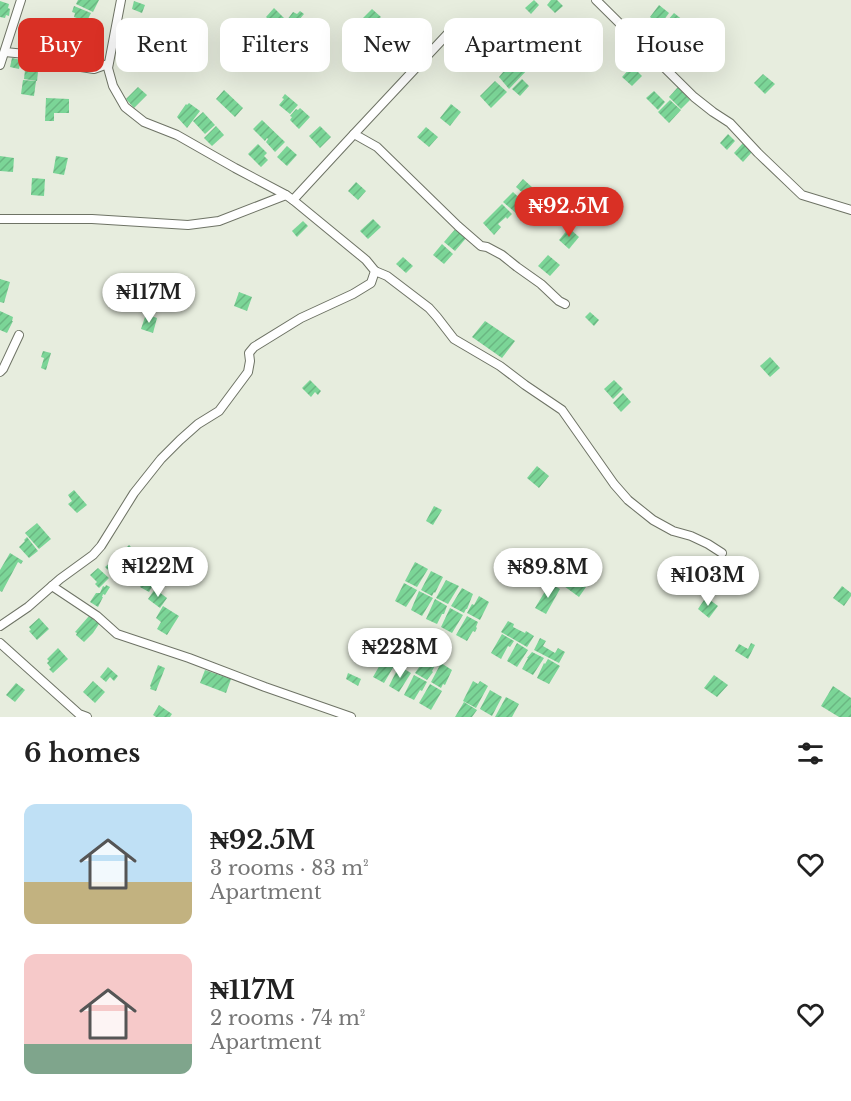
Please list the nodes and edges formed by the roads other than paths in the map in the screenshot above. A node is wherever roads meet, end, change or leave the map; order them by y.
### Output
1 (21, 0) edge
2 (121, 0) edge
3 (596, 0) edge
4 (444, 38) edge
5 (5, 52) junction
6 (108, 64) junction
7 (0, 65) edge
8 (354, 134) junction
9 (289, 197) junction
10 (851, 210) edge
11 (0, 219) edge
12 (375, 271) junction
13 (565, 304) dead end
14 (19, 335) dead end
15 (0, 372) edge
16 (722, 554) dead end
17 (52, 586) junction
18 (0, 626) edge
19 (0, 643) edge
20 (87, 717) edge
21 (351, 717) edge

1 - 5 street
2 - 6 street
3 - 10 street
4 - 8 street
5 - 6 street
5 - 7 street
6 - 9 street
8 - 9 street
8 - 13 street
9 - 11 street
9 - 12 street
12 - 16 street
12 - 17 street
14 - 15 street
17 - 18 street
17 - 21 street
19 - 20 street

